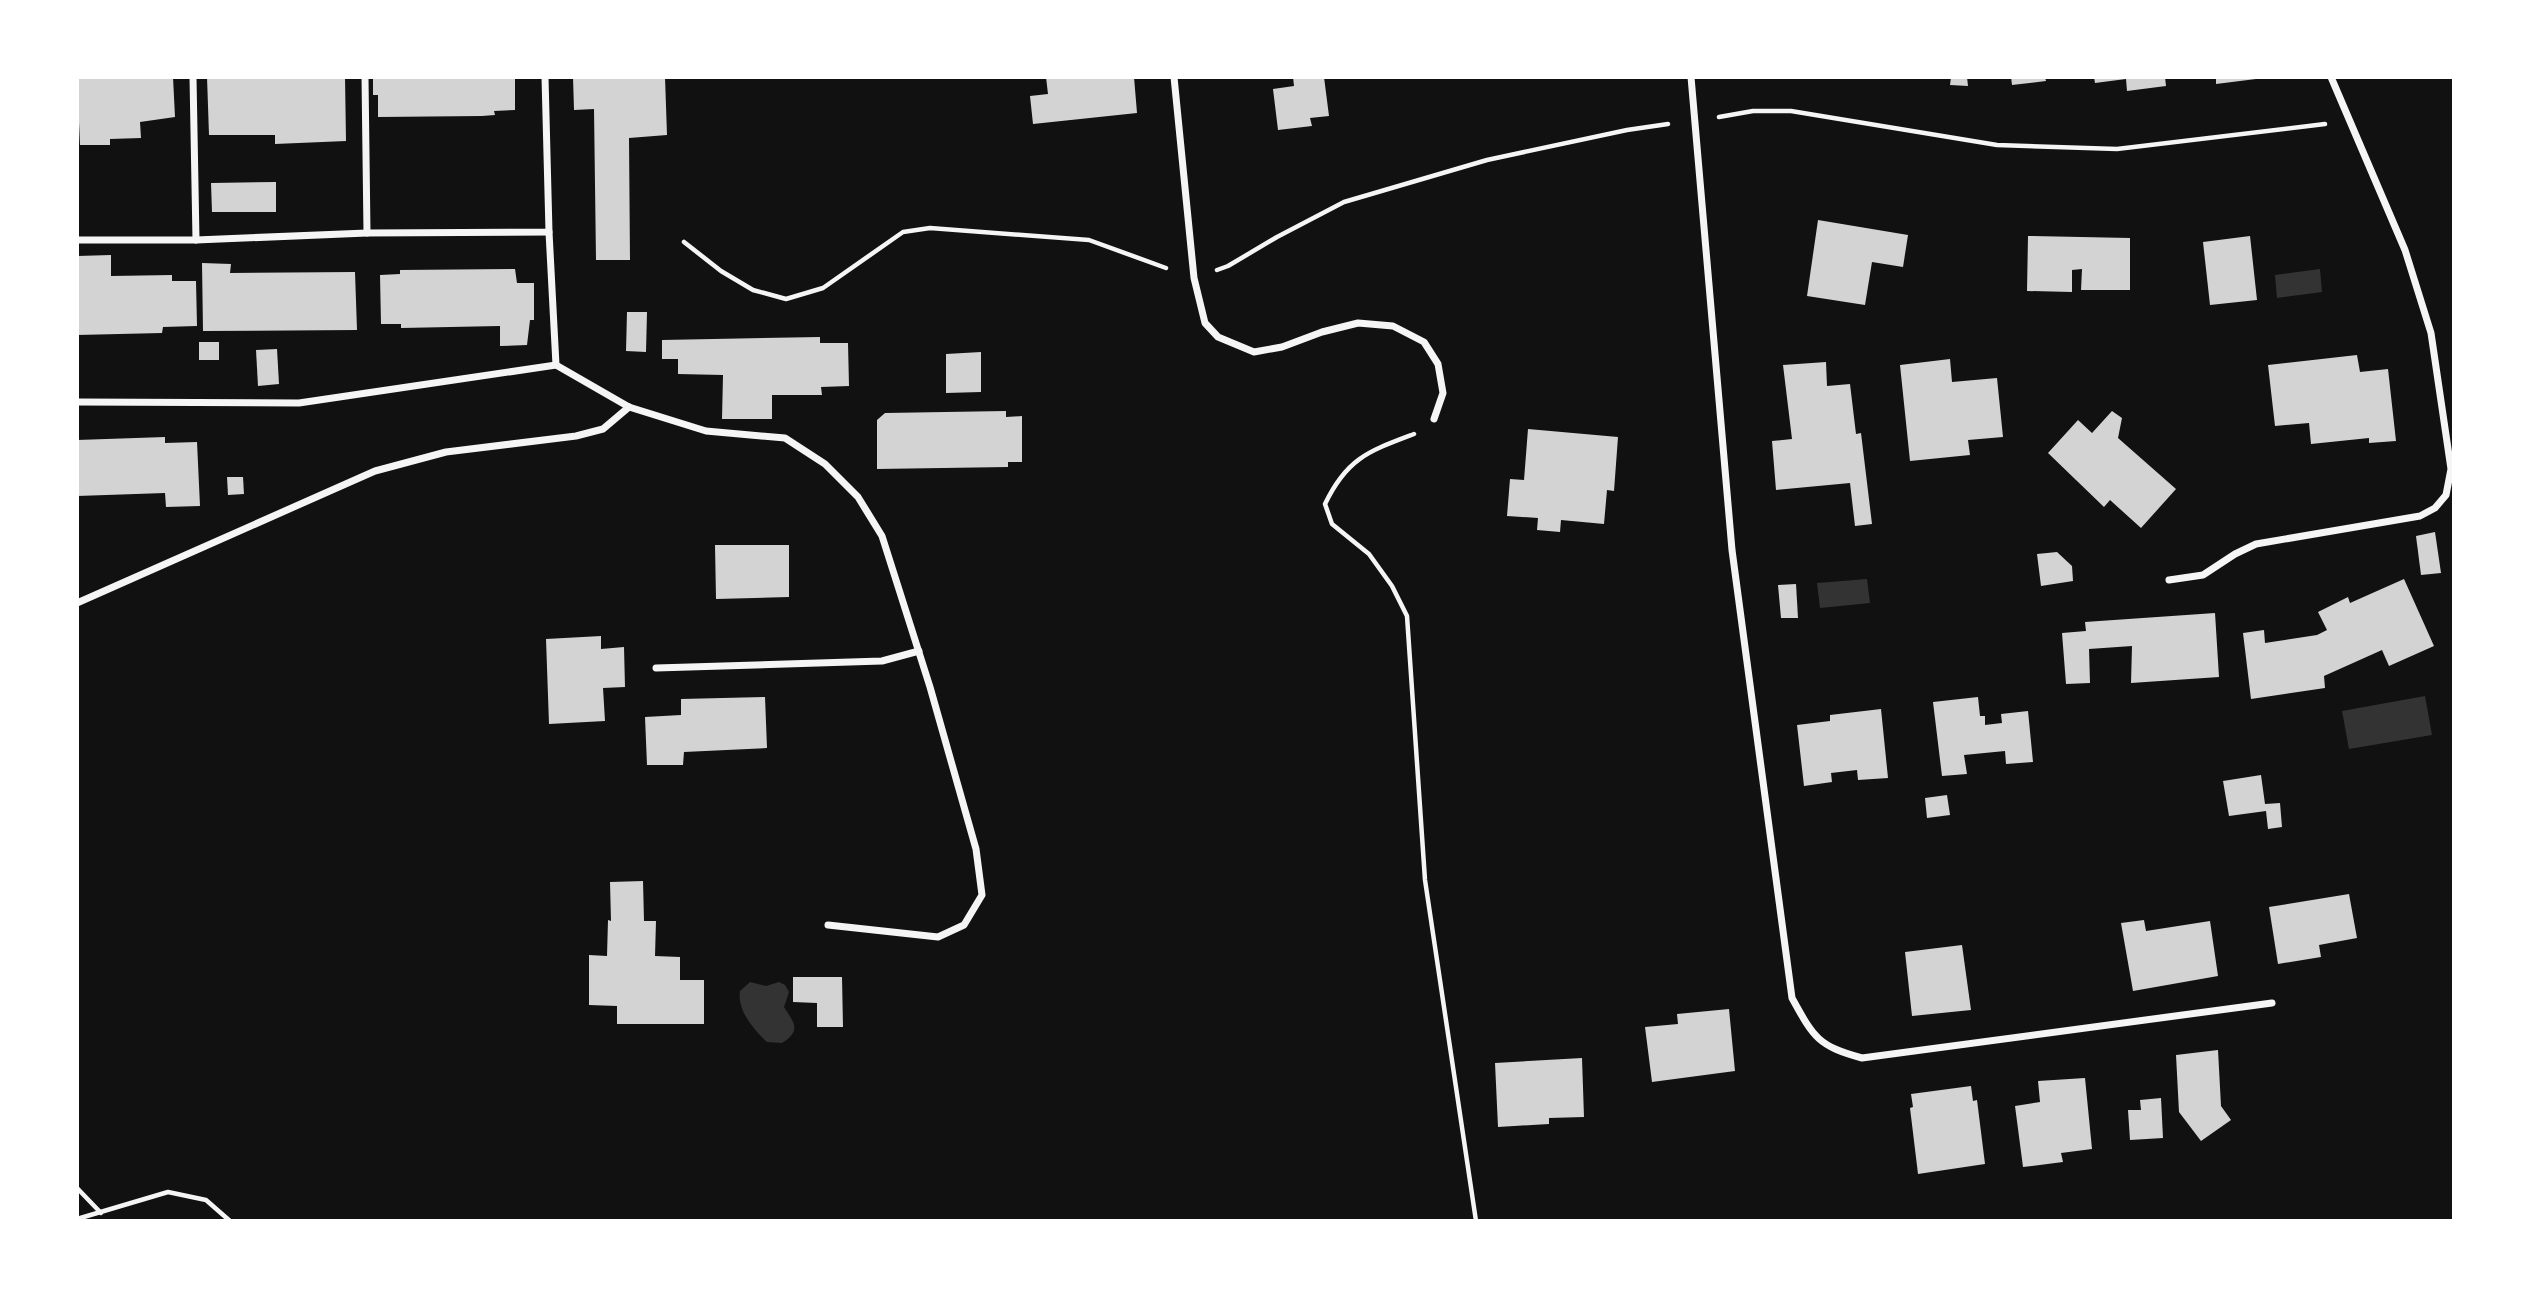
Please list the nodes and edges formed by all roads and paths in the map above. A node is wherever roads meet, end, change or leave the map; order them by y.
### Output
1 (193, 77) edge
2 (365, 77) edge
3 (545, 77) edge
4 (1174, 77) edge
5 (1691, 77) edge
6 (2331, 77) edge
7 (1694, 121) junction
8 (2350, 121) junction
9 (549, 232) junction
10 (367, 233) junction
11 (77, 240) edge
12 (196, 240) junction
13 (684, 242) dead end
14 (1194, 278) junction
15 (556, 365) junction
16 (77, 402) edge
17 (629, 407) junction
18 (1434, 419) joint
19 (2169, 580) dead end
20 (77, 603) edge
21 (919, 651) junction
22 (656, 668) dead end
23 (828, 925) dead end
24 (2272, 1003) dead end
25 (77, 1188) edge
26 (101, 1213) junction
27 (77, 1219) edge
28 (230, 1221) edge
29 (1476, 1221) edge

1 - 12 street
2 - 10 street
3 - 9 street
4 - 14 street
5 - 7 street
6 - 8 street
7 - 8 path
7 - 14 path
7 - 24 street
8 - 19 street
9 - 10 street
9 - 15 street
10 - 12 street
11 - 12 street
13 - 14 path
14 - 18 street
15 - 16 street
15 - 17 street
17 - 20 street
17 - 21 street
18 - 29 path
21 - 22 street
21 - 23 street
25 - 26 path
26 - 27 path
26 - 28 path

